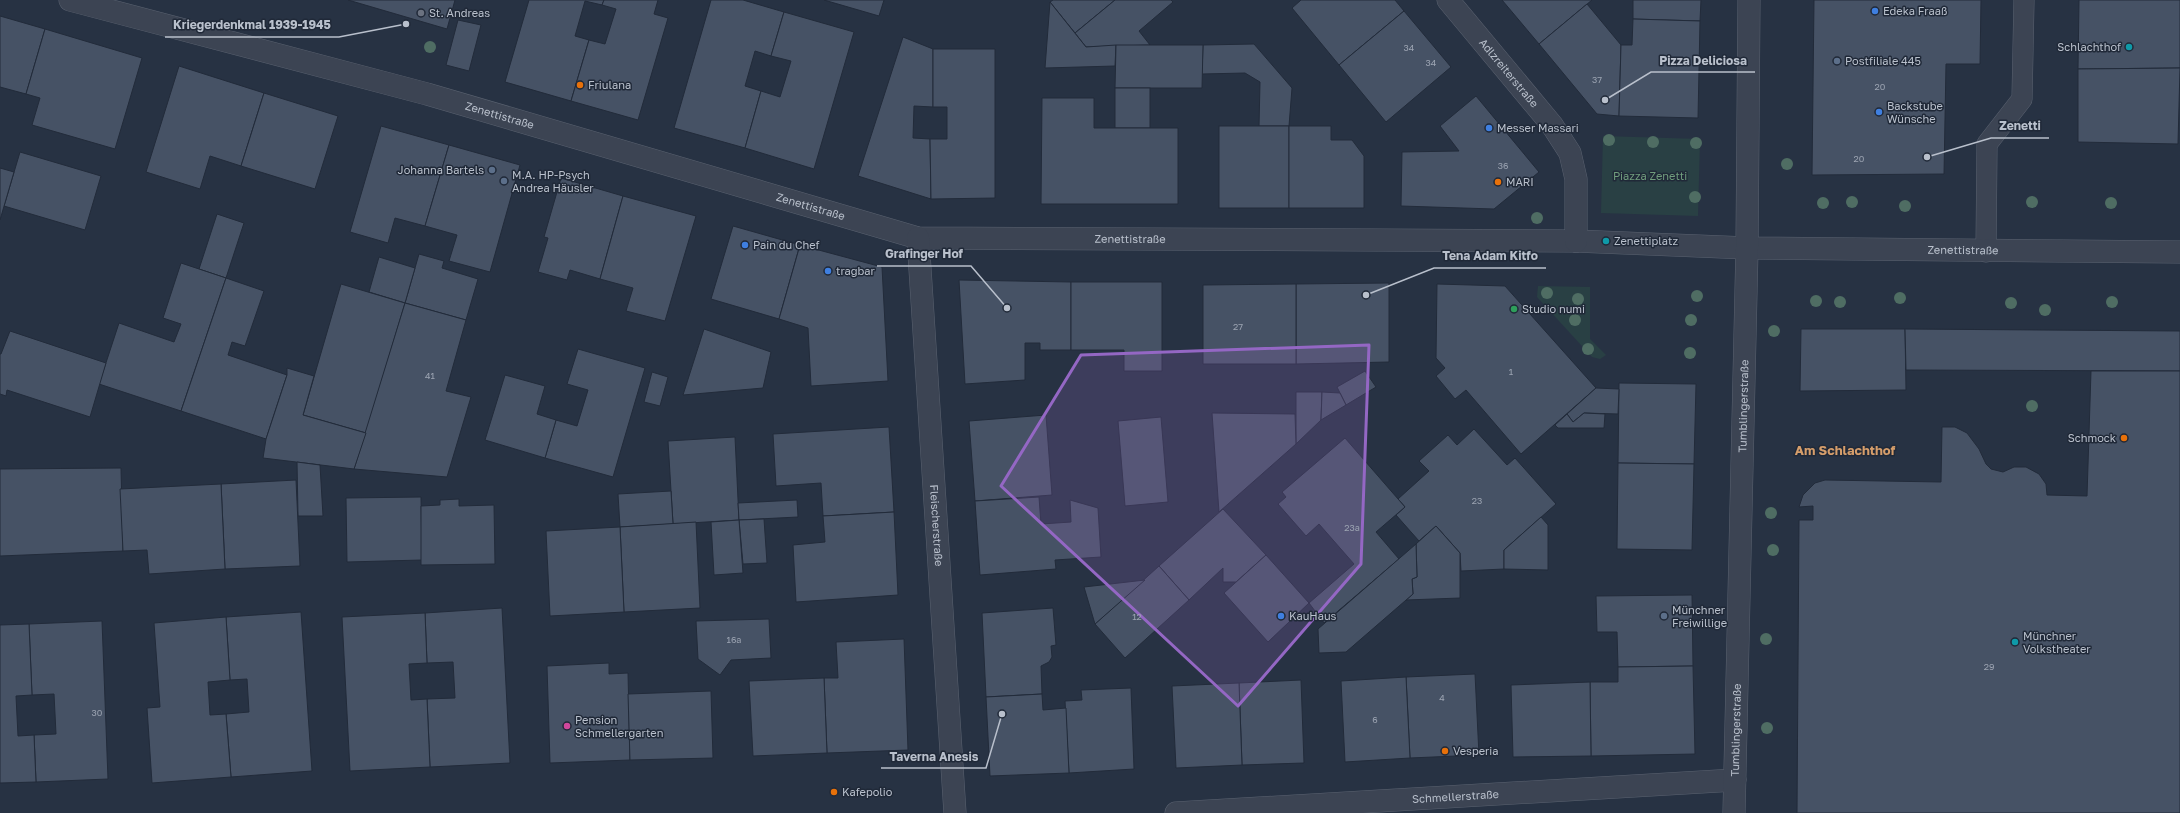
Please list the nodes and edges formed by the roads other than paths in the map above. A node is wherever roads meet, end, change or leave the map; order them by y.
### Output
1 (70, 0) edge
2 (1448, 0) edge
3 (1748, 0) edge
4 (2024, 0) edge
5 (918, 238) junction
6 (1576, 241) junction
7 (1747, 248) junction
8 (1986, 252) junction
9 (2180, 252) edge
10 (1735, 780) junction
11 (955, 813) edge
12 (1176, 813) edge
13 (1734, 813) edge

1 - 5 street, Zenettistraße
2 - 6 street, Adlzreiterstraße
3 - 7 street, Tumblingerstraße
4 - 8 lane
5 - 6 street, Zenettistraße
5 - 11 street, Fleischerstraße
6 - 7 street
7 - 8 street, Zenettistraße
7 - 10 street, Tumblingerstraße
8 - 9 street, Zenettistraße
10 - 12 street, Schmellerstraße
10 - 13 street, Tumblingerstraße

